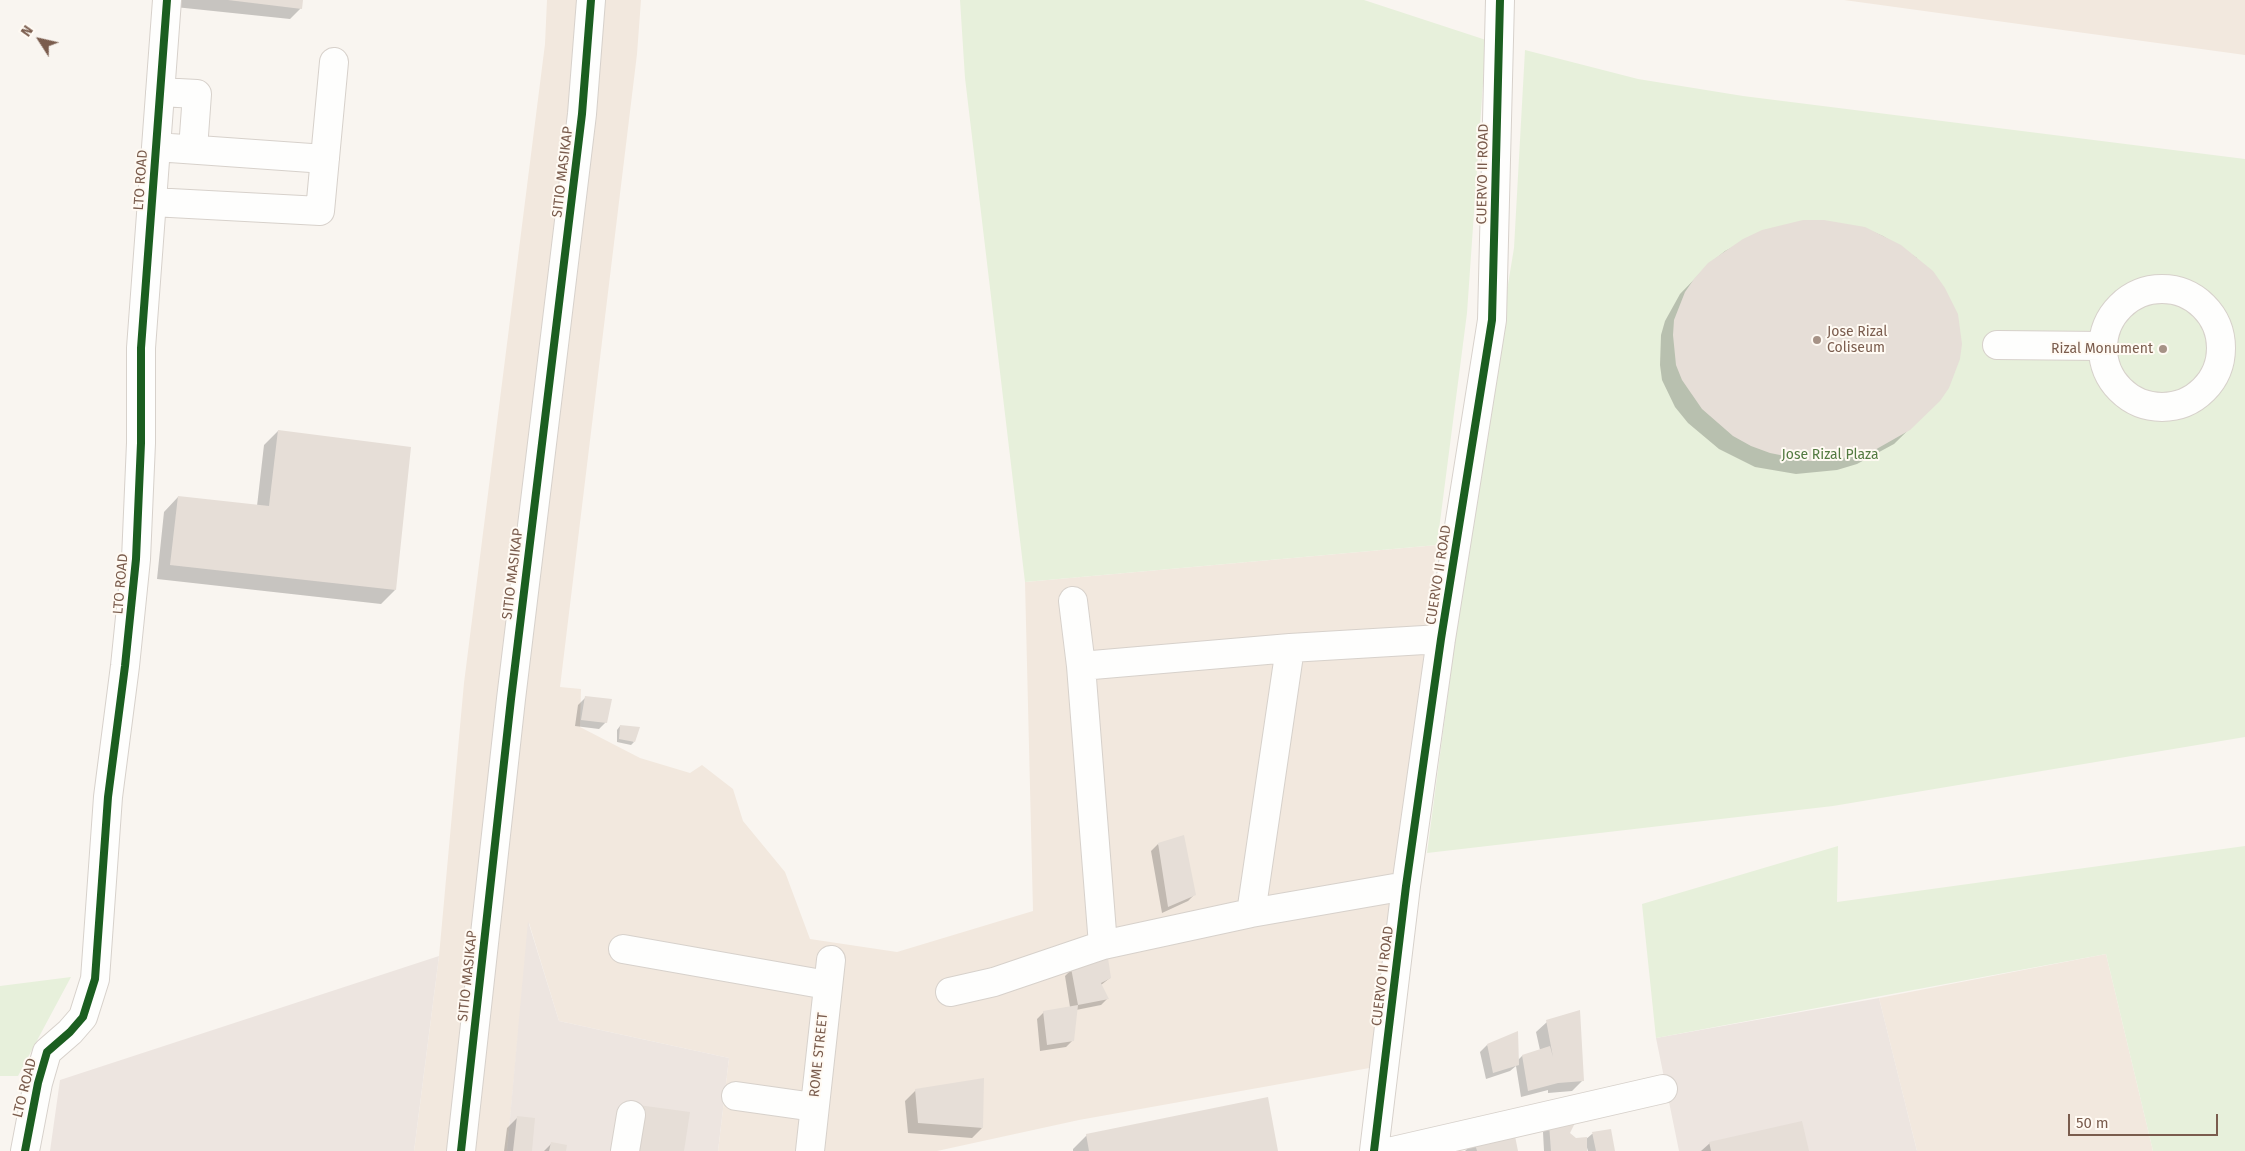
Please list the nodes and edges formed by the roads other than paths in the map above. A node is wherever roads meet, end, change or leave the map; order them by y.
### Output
1 (167, 0) edge
2 (591, 0) edge
3 (1500, 0) edge
4 (334, 62) dead end
5 (160, 92) junction
6 (156, 147) junction
7 (193, 149) junction
8 (325, 159) junction
9 (152, 202) junction
10 (1997, 345) dead end
11 (2102, 346) junction
12 (2233, 349) edge
13 (1073, 601) dead end
14 (1442, 639) junction
15 (1290, 648) junction
16 (1081, 666) junction
17 (1406, 886) junction
18 (1251, 913) junction
19 (1103, 945) junction
20 (623, 949) dead end
21 (950, 992) dead end
22 (1663, 1089) dead end
23 (736, 1096) dead end
24 (814, 1107) junction
25 (631, 1115) dead end
26 (25, 1151) edge
27 (461, 1151) edge
28 (625, 1151) edge
29 (810, 1151) edge
30 (1374, 1151) edge
31 (1393, 1151) edge

1 - 5 street, LTO ROAD
2 - 27 street, SITIO MASIKAP
3 - 14 street, CUERVO II ROAD
4 - 8 street
5 - 6 street, LTO ROAD
5 - 7 street
6 - 7 street
6 - 9 street, LTO ROAD
7 - 8 street
8 - 9 street
9 - 26 street, LTO ROAD
10 - 11 street
11 - 12 street
11 - 12 street
13 - 16 street
14 - 15 street
14 - 17 street, CUERVO II ROAD
15 - 16 street
15 - 18 street
16 - 19 street
17 - 18 street
17 - 30 street, CUERVO II ROAD
18 - 19 street
19 - 21 street
20 - 24 street, ROME STREET
22 - 31 street
23 - 24 street
24 - 29 street, ROME STREET
25 - 28 street

